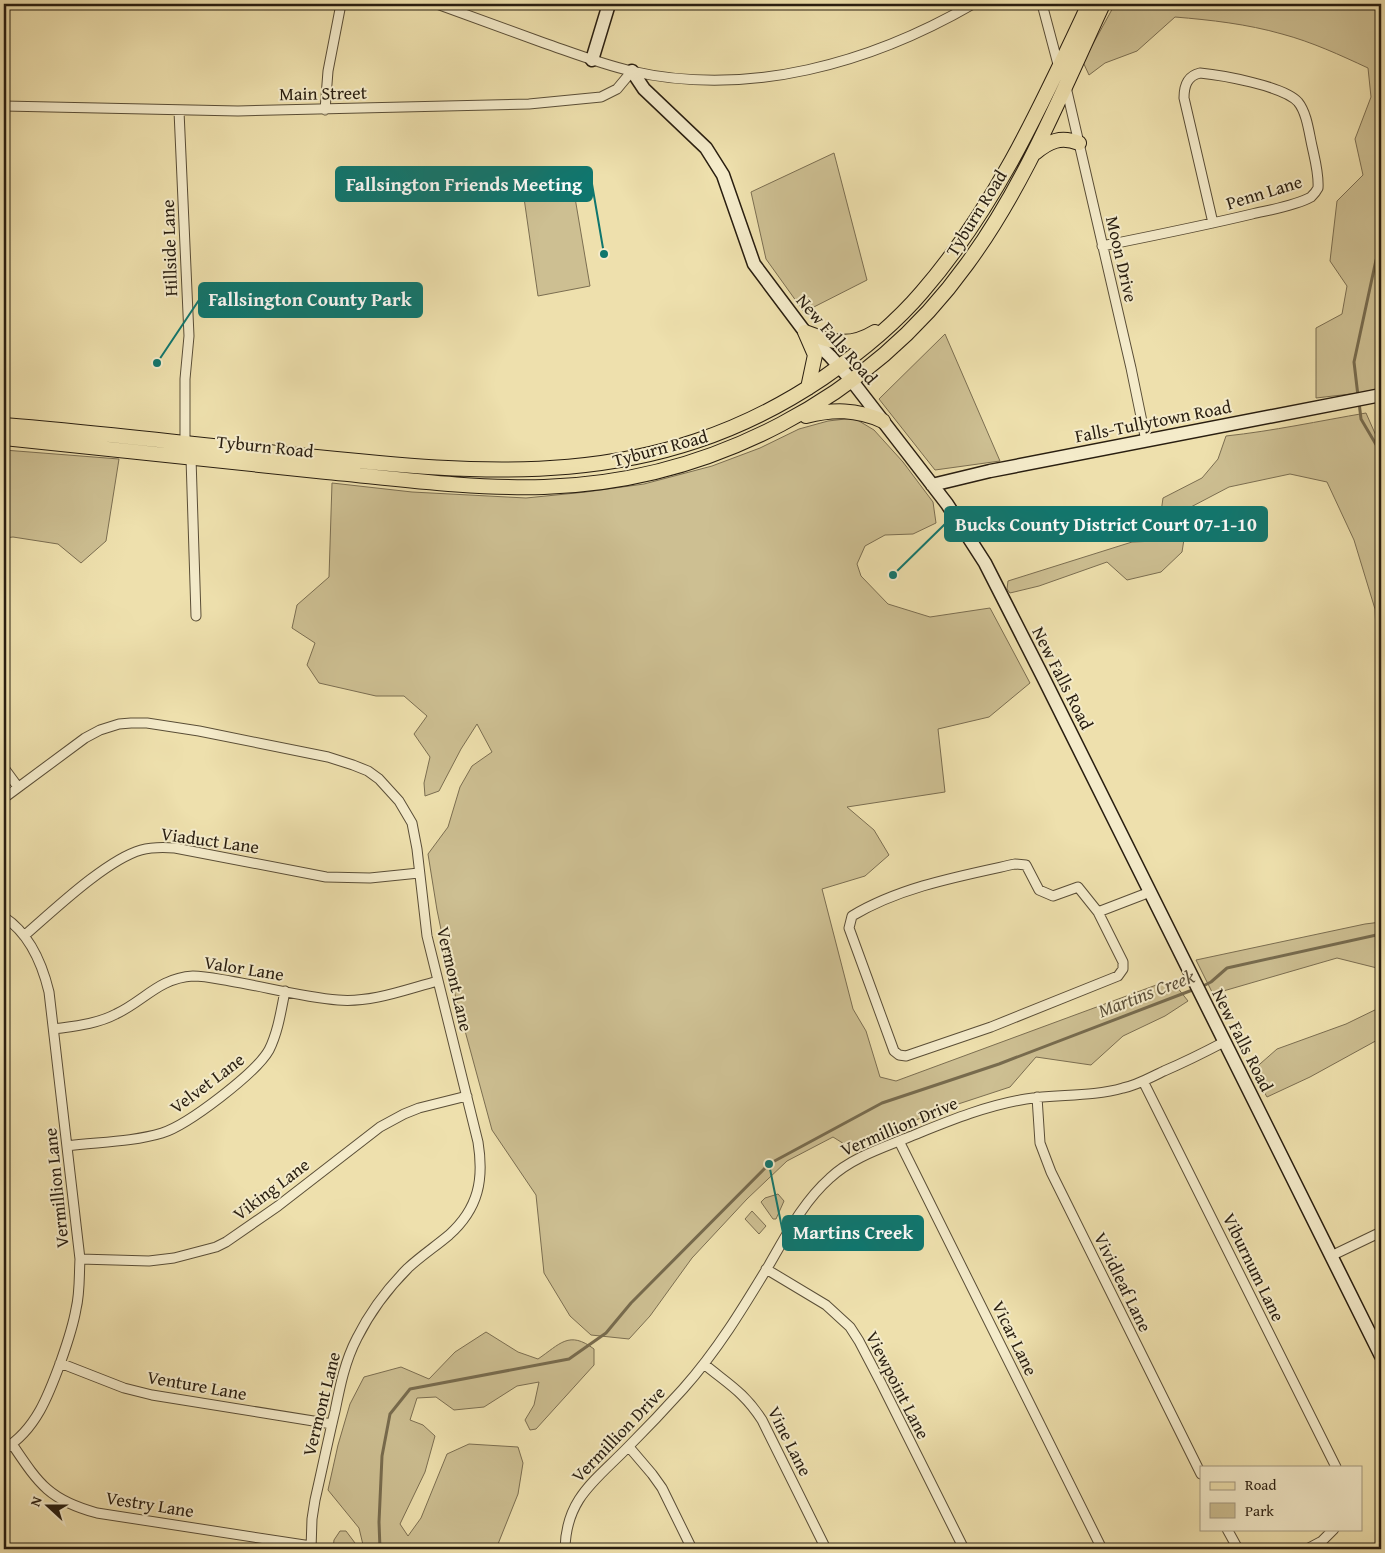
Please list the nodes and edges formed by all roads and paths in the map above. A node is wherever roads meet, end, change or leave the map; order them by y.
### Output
1 (341, 4) edge
2 (437, 4) edge
3 (609, 4) edge
4 (973, 4) edge
5 (1042, 4) edge
6 (1089, 4) edge
7 (1103, 4) edge
8 (592, 60) junction
9 (1059, 68) junction
10 (632, 71) junction
11 (1065, 84) junction
12 (4, 106) edge
13 (179, 110) junction
14 (325, 110) junction
15 (1079, 143) junction
16 (1031, 157) junction
17 (1214, 223) junction
18 (1102, 246) junction
19 (897, 318) junction
20 (804, 332) junction
21 (839, 367) junction
22 (852, 381) junction
23 (808, 388) junction
24 (1381, 396) edge
25 (793, 419) junction
26 (883, 421) junction
27 (4, 425) edge
28 (4, 438) edge
29 (1146, 441) junction
30 (184, 443) junction
31 (191, 458) junction
32 (932, 485) junction
33 (196, 616) dead end
34 (4, 768) edge
35 (18, 787) junction
36 (4, 798) edge
37 (419, 873) junction
38 (1150, 892) junction
39 (1098, 912) junction
40 (4, 918) edge
41 (24, 936) junction
42 (438, 981) junction
43 (285, 991) junction
44 (54, 1029) junction
45 (1224, 1042) junction
46 (1143, 1081) junction
47 (467, 1096) junction
48 (1037, 1097) junction
49 (899, 1141) junction
50 (68, 1146) junction
51 (1381, 1232) edge
52 (1331, 1256) junction
53 (80, 1259) junction
54 (766, 1269) junction
55 (1381, 1356) edge
56 (60, 1363) junction
57 (704, 1364) junction
58 (332, 1424) junction
59 (12, 1444) junction
60 (629, 1446) junction
61 (4, 1449) edge
62 (1336, 1466) edge
63 (1200, 1472) edge
64 (1228, 1530) edge
65 (1333, 1530) edge
66 (311, 1547) edge
67 (566, 1549) edge
68 (692, 1549) edge
69 (826, 1549) edge
70 (964, 1549) edge
71 (1102, 1549) edge
72 (1238, 1549) edge
73 (1307, 1549) edge

1 - 14 street
2 - 8 street
3 - 8 main road
4 - 10 street
5 - 9 street
6 - 9 main road, Tyburn Road
7 - 11 main road, Tyburn Road
8 - 10 street
9 - 19 main road, Tyburn Road
10 - 14 street, Main Street
10 - 20 main road, New Falls Road
11 - 15 street, Moon Drive
11 - 16 main road, Tyburn Road
12 - 13 street, Main Street
13 - 14 street, Main Street
13 - 30 street, Hillside Lane
15 - 16 main road
15 - 18 street, Moon Drive
16 - 22 main road, Tyburn Road
17 - 17 street, Penn Lane
17 - 18 street, Penn Lane
18 - 29 street, Moon Drive
19 - 20 main road
19 - 21 main road, Tyburn Road
20 - 21 main road, New Falls Road
20 - 23 main road
21 - 22 main road, New Falls Road
21 - 23 main road, Tyburn Road
22 - 25 main road, Tyburn Road
22 - 26 main road, New Falls Road
23 - 30 main road, Tyburn Road
24 - 29 main road, Falls-Tullytown Road
25 - 26 main road
25 - 31 main road, Tyburn Road
26 - 32 main road, New Falls Road
27 - 30 main road, Tyburn Road
28 - 31 main road, Tyburn Road
29 - 32 main road, Falls-Tullytown Road
31 - 33 street
32 - 38 main road, New Falls Road
34 - 35 street
35 - 36 street, Vermont Lane
35 - 37 street, Vermont Lane
37 - 41 street, Viaduct Lane
37 - 42 street, Vermont Lane
38 - 39 street
38 - 45 main road, New Falls Road
39 - 39 street
40 - 41 street, Vermillion Lane
41 - 44 street, Vermillion Lane
42 - 43 street, Valor Lane
42 - 47 street, Vermont Lane
43 - 44 street, Valor Lane
43 - 50 street, Velvet Lane
44 - 50 street, Vermillion Lane
45 - 46 street, Vermillion Drive
45 - 52 main road, New Falls Road
46 - 48 street, Vermillion Drive
46 - 62 street, Viburnum Lane
47 - 53 street, Viking Lane
47 - 58 street, Vermont Lane
48 - 49 street, Vermillion Drive
48 - 63 street, Vividleaf Lane
49 - 54 street, Vermillion Drive
49 - 71 street, Vicar Lane
50 - 53 street, Vermillion Lane
51 - 52 street
52 - 55 main road, New Falls Road
53 - 56 street, Vermillion Lane
54 - 57 street, Vermillion Drive
54 - 70 street, Viewpoint Lane
56 - 58 street, Venture Lane
56 - 59 street, Vermillion Lane
57 - 60 street, Vermillion Drive
57 - 69 street, Vine Lane
58 - 66 street, Vermont Lane
59 - 61 street, Vermillion Lane
59 - 66 street, Vestry Lane
60 - 67 street, Vermillion Drive
60 - 68 street
64 - 72 street
65 - 73 street

